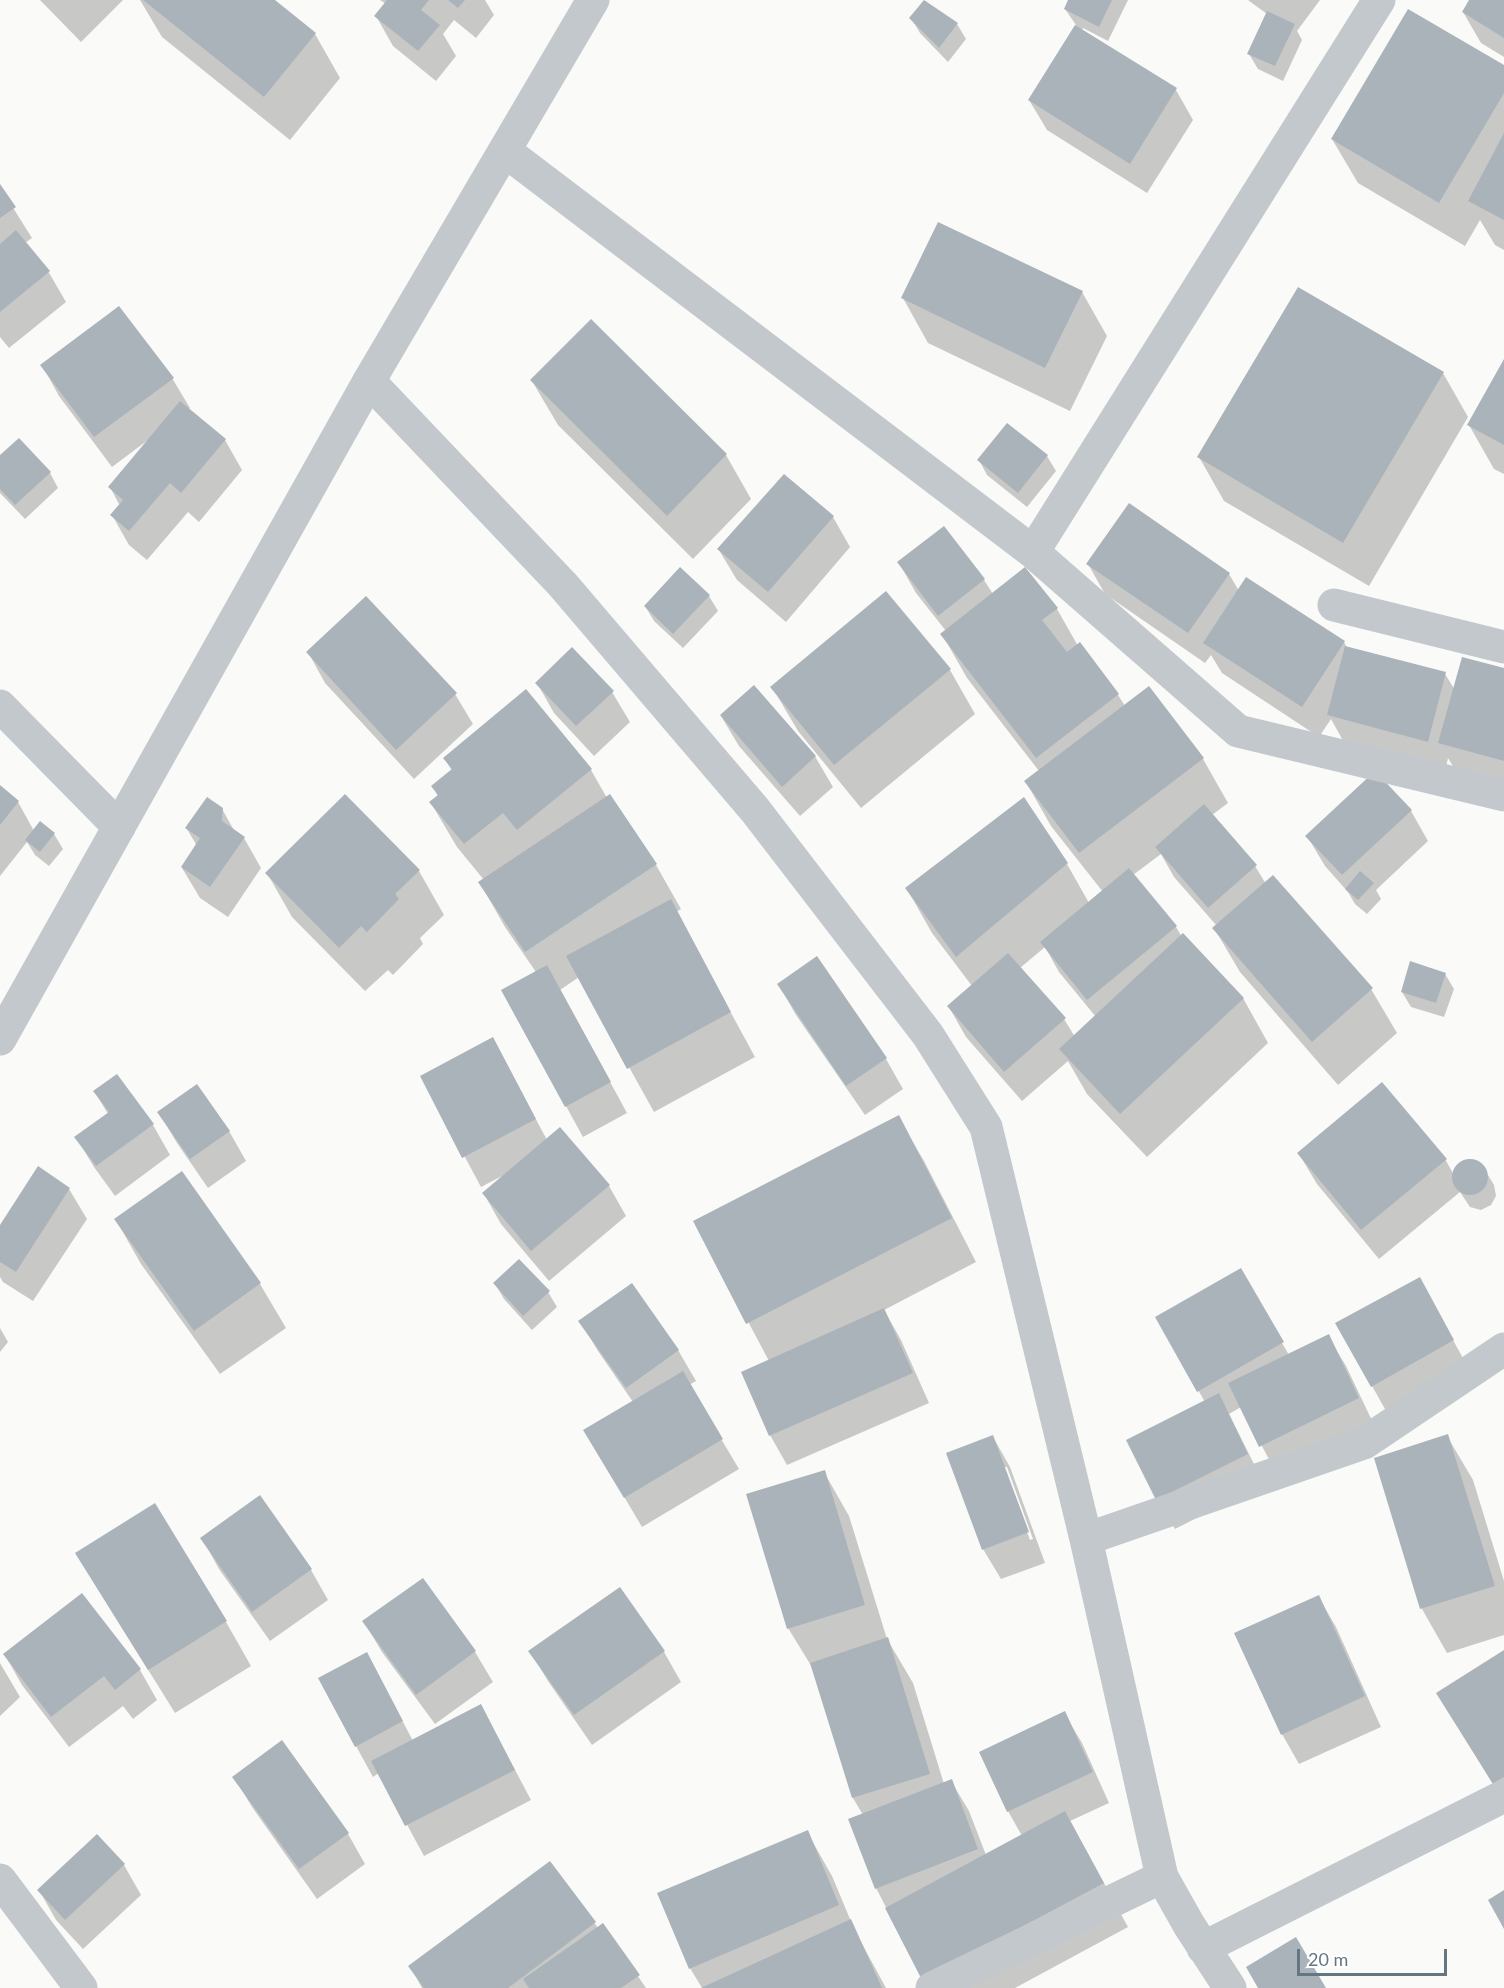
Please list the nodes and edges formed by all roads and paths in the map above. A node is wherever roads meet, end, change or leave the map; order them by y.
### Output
1 (593, 0) edge
2 (1379, 0) edge
3 (504, 151) junction
4 (369, 381) junction
5 (1033, 552) junction
6 (1334, 605) dead end
7 (1504, 647) edge
8 (0, 706) edge
9 (1504, 795) edge
10 (119, 826) junction
11 (0, 1039) edge
12 (1504, 1349) edge
13 (1086, 1539) junction
14 (1504, 1796) edge
15 (1162, 1877) junction
16 (0, 1880) edge
17 (1203, 1948) junction
18 (81, 1988) edge
19 (932, 1988) edge
20 (1230, 1988) edge

1 - 3 street
2 - 5 street
3 - 4 street
3 - 5 street
4 - 10 street
4 - 13 street
5 - 9 street
6 - 7 street
8 - 10 street
10 - 11 street
12 - 13 street
13 - 15 street
14 - 17 street
15 - 17 street
15 - 19 street
16 - 18 street
17 - 20 street

